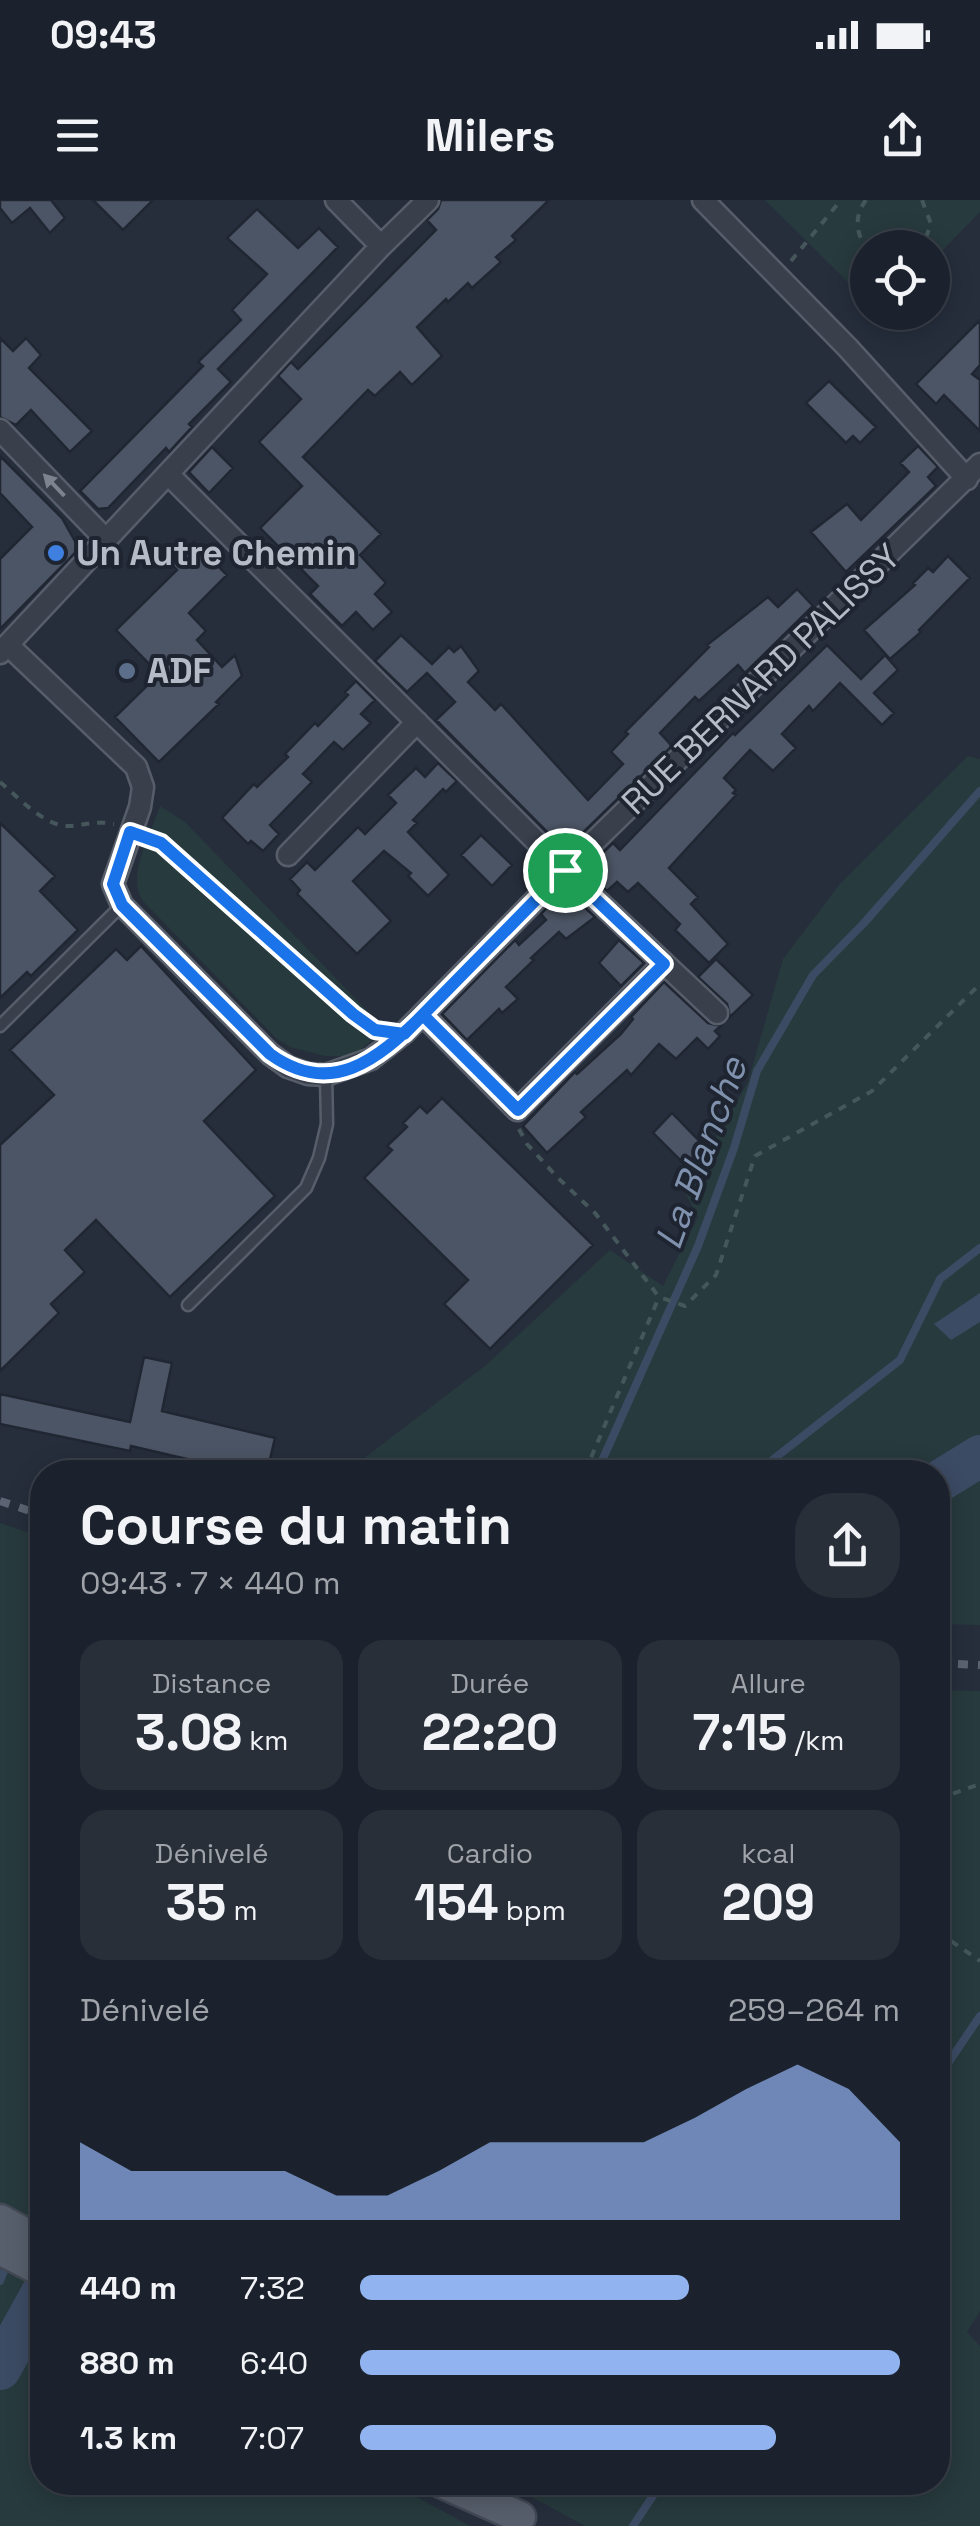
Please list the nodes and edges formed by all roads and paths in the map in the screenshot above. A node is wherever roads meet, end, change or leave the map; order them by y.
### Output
1 (336, 200) edge
2 (428, 200) edge
3 (703, 200) edge
4 (841, 200) edge
5 (866, 200) edge
6 (922, 200) edge
7 (858, 230) edge
8 (929, 230) edge
9 (381, 246) junction
10 (777, 276) junction
11 (0, 430) edge
12 (973, 472) edge
13 (168, 474) junction
14 (107, 541) junction
15 (4, 649) edge
16 (417, 722) junction
17 (0, 782) edge
18 (130, 832) junction
19 (288, 855) dead end
20 (565, 870) junction
21 (122, 905) junction
22 (664, 964) junction
23 (980, 984) edge
24 (717, 1013) dead end
25 (423, 1015) junction
26 (0, 1026) edge
27 (404, 1034) junction
28 (326, 1076) junction
29 (518, 1110) junction
30 (661, 1298) junction
31 (188, 1305) dead end
32 (590, 1460) edge
33 (980, 1784) edge
34 (950, 1794) edge
35 (950, 1940) edge
36 (980, 1961) edge
37 (0, 2220) edge
38 (30, 2236) edge
39 (0, 2249) edge
40 (30, 2265) edge
41 (470, 2495) edge
42 (488, 2495) edge
43 (528, 2522) edge

1 - 9 street
2 - 9 street
3 - 10 street
4 - 10 path
5 - 7 path
6 - 8 path
9 - 13 street
10 - 12 street
14 -> 11 street
12 - 20 street, RUE BERNARD PALISSY
13 - 14 street
13 - 16 street
14 - 15 street
15 - 18 street
16 - 19 street
16 - 20 street
17 - 18 path
18 - 21 street
18 - 27 path
20 - 22 street
20 - 25 street, RUE BERNARD PALISSY
21 - 26 lane
21 - 28 street
22 - 24 street
22 - 29 street
23 - 30 path
25 - 27 street, RUE BERNARD PALISSY
25 - 29 street
27 - 28 street, RUE BERNARD PALISSY
28 - 31 lane
29 - 30 path
30 - 32 path
33 - 34 path
35 - 36 path
37 - 38 main road
39 - 40 main road
41 - 43 main road
42 - 43 main road

